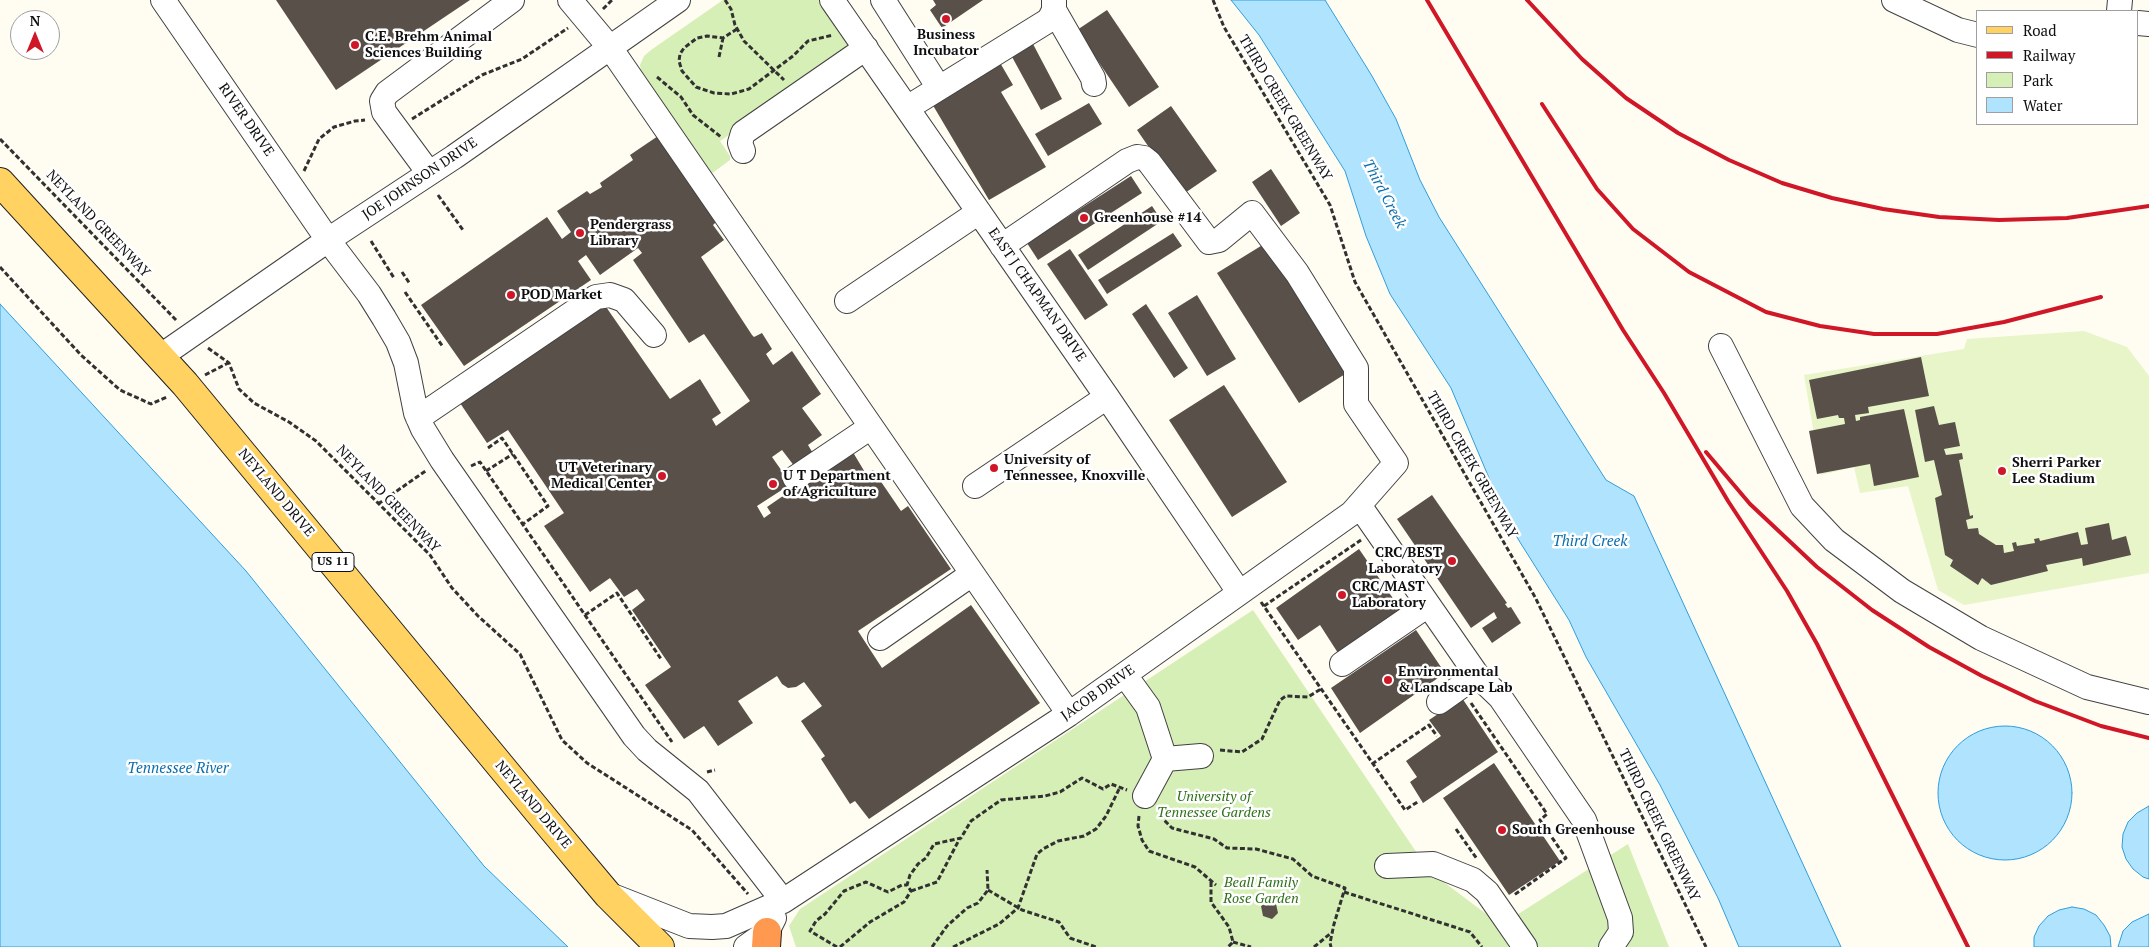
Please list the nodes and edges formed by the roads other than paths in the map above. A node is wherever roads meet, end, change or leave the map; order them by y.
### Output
1 (163, 0) edge
2 (512, 0) edge
3 (678, 0) edge
4 (832, 0) edge
5 (883, 0) edge
6 (1894, 0) edge
7 (1054, 5) edge
8 (577, 8) edge
9 (1976, 34) edge
10 (866, 48) junction
11 (611, 49) junction
12 (1094, 84) dead end
13 (939, 88) junction
14 (907, 108) junction
15 (741, 147) road end
16 (0, 182) edge
17 (434, 184) junction
18 (979, 212) junction
19 (328, 240) junction
20 (1002, 246) junction
21 (847, 300) dead end
22 (654, 335) dead end
23 (1721, 346) dead end
24 (161, 356) junction
25 (1107, 397) junction
26 (418, 418) junction
27 (871, 427) junction
28 (794, 478) dead end
29 (975, 486) dead end
30 (1355, 509) junction
31 (972, 574) junction
32 (1244, 589) junction
33 (1428, 605) junction
34 (880, 638) dead end
35 (1342, 664) dead end
36 (1468, 681) junction
37 (1130, 682) dead end
38 (1439, 702) dead end
39 (2149, 702) edge
40 (1069, 714) junction
41 (1200, 756) road end
42 (1165, 759) junction
43 (1145, 796) road end
44 (1387, 866) dead end
45 (608, 895) junction
46 (765, 928) edge
47 (660, 947) edge
48 (1526, 947) edge
49 (1611, 947) edge

1 - 19 street, RIVER DRIVE
2 - 17 street
3 - 11 street, JOE JOHNSON DRIVE
4 - 10 street, EAST J CHAPMAN DRIVE
5 - 13 street
6 - 9 street
7 - 12 street
7 - 13 street
8 - 11 street
10 - 14 street, EAST J CHAPMAN DRIVE
10 - 15 street
11 - 17 street, JOE JOHNSON DRIVE
11 - 27 street
13 - 14 street
14 - 18 street, EAST J CHAPMAN DRIVE
16 - 24 main road, NEYLAND DRIVE / US 11
17 - 19 street, JOE JOHNSON DRIVE
18 - 20 street, EAST J CHAPMAN DRIVE
18 - 21 street
19 - 24 street, JOE JOHNSON DRIVE
19 - 26 street, RIVER DRIVE
20 - 25 street, EAST J CHAPMAN DRIVE
20 - 30 street, JACOB DRIVE
22 - 26 street
23 - 39 street
24 - 45 main road, NEYLAND DRIVE / US 11
25 - 29 street
25 - 32 street, EAST J CHAPMAN DRIVE
26 - 46 street, RIVER DRIVE
27 - 28 street
27 - 31 street
30 - 32 street, JACOB DRIVE
30 - 33 street
31 - 34 street
31 - 40 street
32 - 40 street, JACOB DRIVE
33 - 35 street
33 - 36 street
36 - 38 street
36 - 49 street
37 - 42 street
40 - 46 street, JACOB DRIVE
41 - 42 street
42 - 43 street
44 - 48 street
45 - 46 street, JACOB DRIVE
45 - 47 main road, NEYLAND DRIVE / US 11

